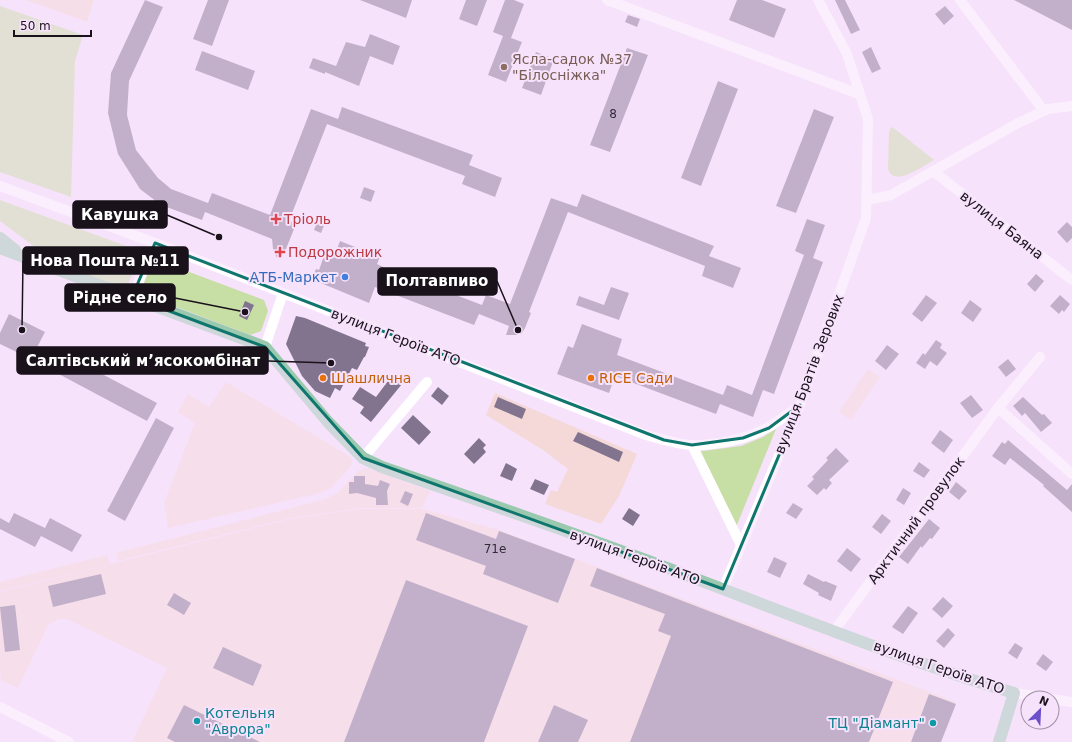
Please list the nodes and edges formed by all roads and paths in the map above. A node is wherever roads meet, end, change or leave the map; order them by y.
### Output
1 (607, 0) edge
2 (818, 0) edge
3 (960, 0) edge
4 (860, 94) junction
5 (1072, 106) edge
6 (1044, 111) junction
7 (933, 171) junction
8 (0, 186) edge
9 (867, 200) junction
10 (0, 238) edge
11 (154, 243) junction
12 (0, 248) edge
13 (22, 256) junction
14 (1072, 280) edge
15 (283, 293) junction
16 (132, 297) junction
17 (265, 347) junction
18 (1040, 356) dead end
19 (427, 382) dead end
20 (800, 405) junction
21 (998, 408) junction
22 (692, 445) junction
23 (363, 458) junction
24 (1072, 474) edge
25 (741, 545) junction
26 (723, 589) junction
27 (834, 631) junction
28 (1014, 693) junction
29 (1020, 694) edge
30 (1060, 700) edge
31 (1072, 702) edge
32 (0, 707) edge
33 (69, 742) edge
34 (999, 742) edge

1 - 4 street
2 - 4 street, вулиця Братів Зерових
3 - 6 street
4 - 9 street, вулиця Братів Зерових
5 - 6 street
6 - 7 street
7 - 9 street
7 - 14 street, вулиця Баяна
8 - 11 street, вулиця Героїв АТО
9 - 20 street, вулиця Братів Зерових
10 - 13 main road
11 - 15 street, вулиця Героїв АТО
11 - 16 street
12 - 13 main road, вулиця Героїв АТО
13 - 16 main road, вулиця Героїв АТО
15 - 17 street
15 - 22 street, вулиця Героїв АТО
16 - 17 main road, вулиця Героїв АТО
17 - 23 main road, вулиця Героїв АТО
18 - 21 street, Арктичний провулок
19 - 23 street
20 - 22 street, вулиця Героїв АТО
20 - 25 street, вулиця Братів Зерових
21 - 24 street
21 - 27 street, Арктичний провулок
22 - 25 street
23 - 26 main road, вулиця Героїв АТО
25 - 26 street, вулиця Братів Зерових
26 - 27 main road, вулиця Героїв АТО
27 - 28 main road, вулиця Героїв АТО
28 - 29 street, вулиця Героїв АТО
28 - 34 main road
30 - 31 street
32 - 33 street

